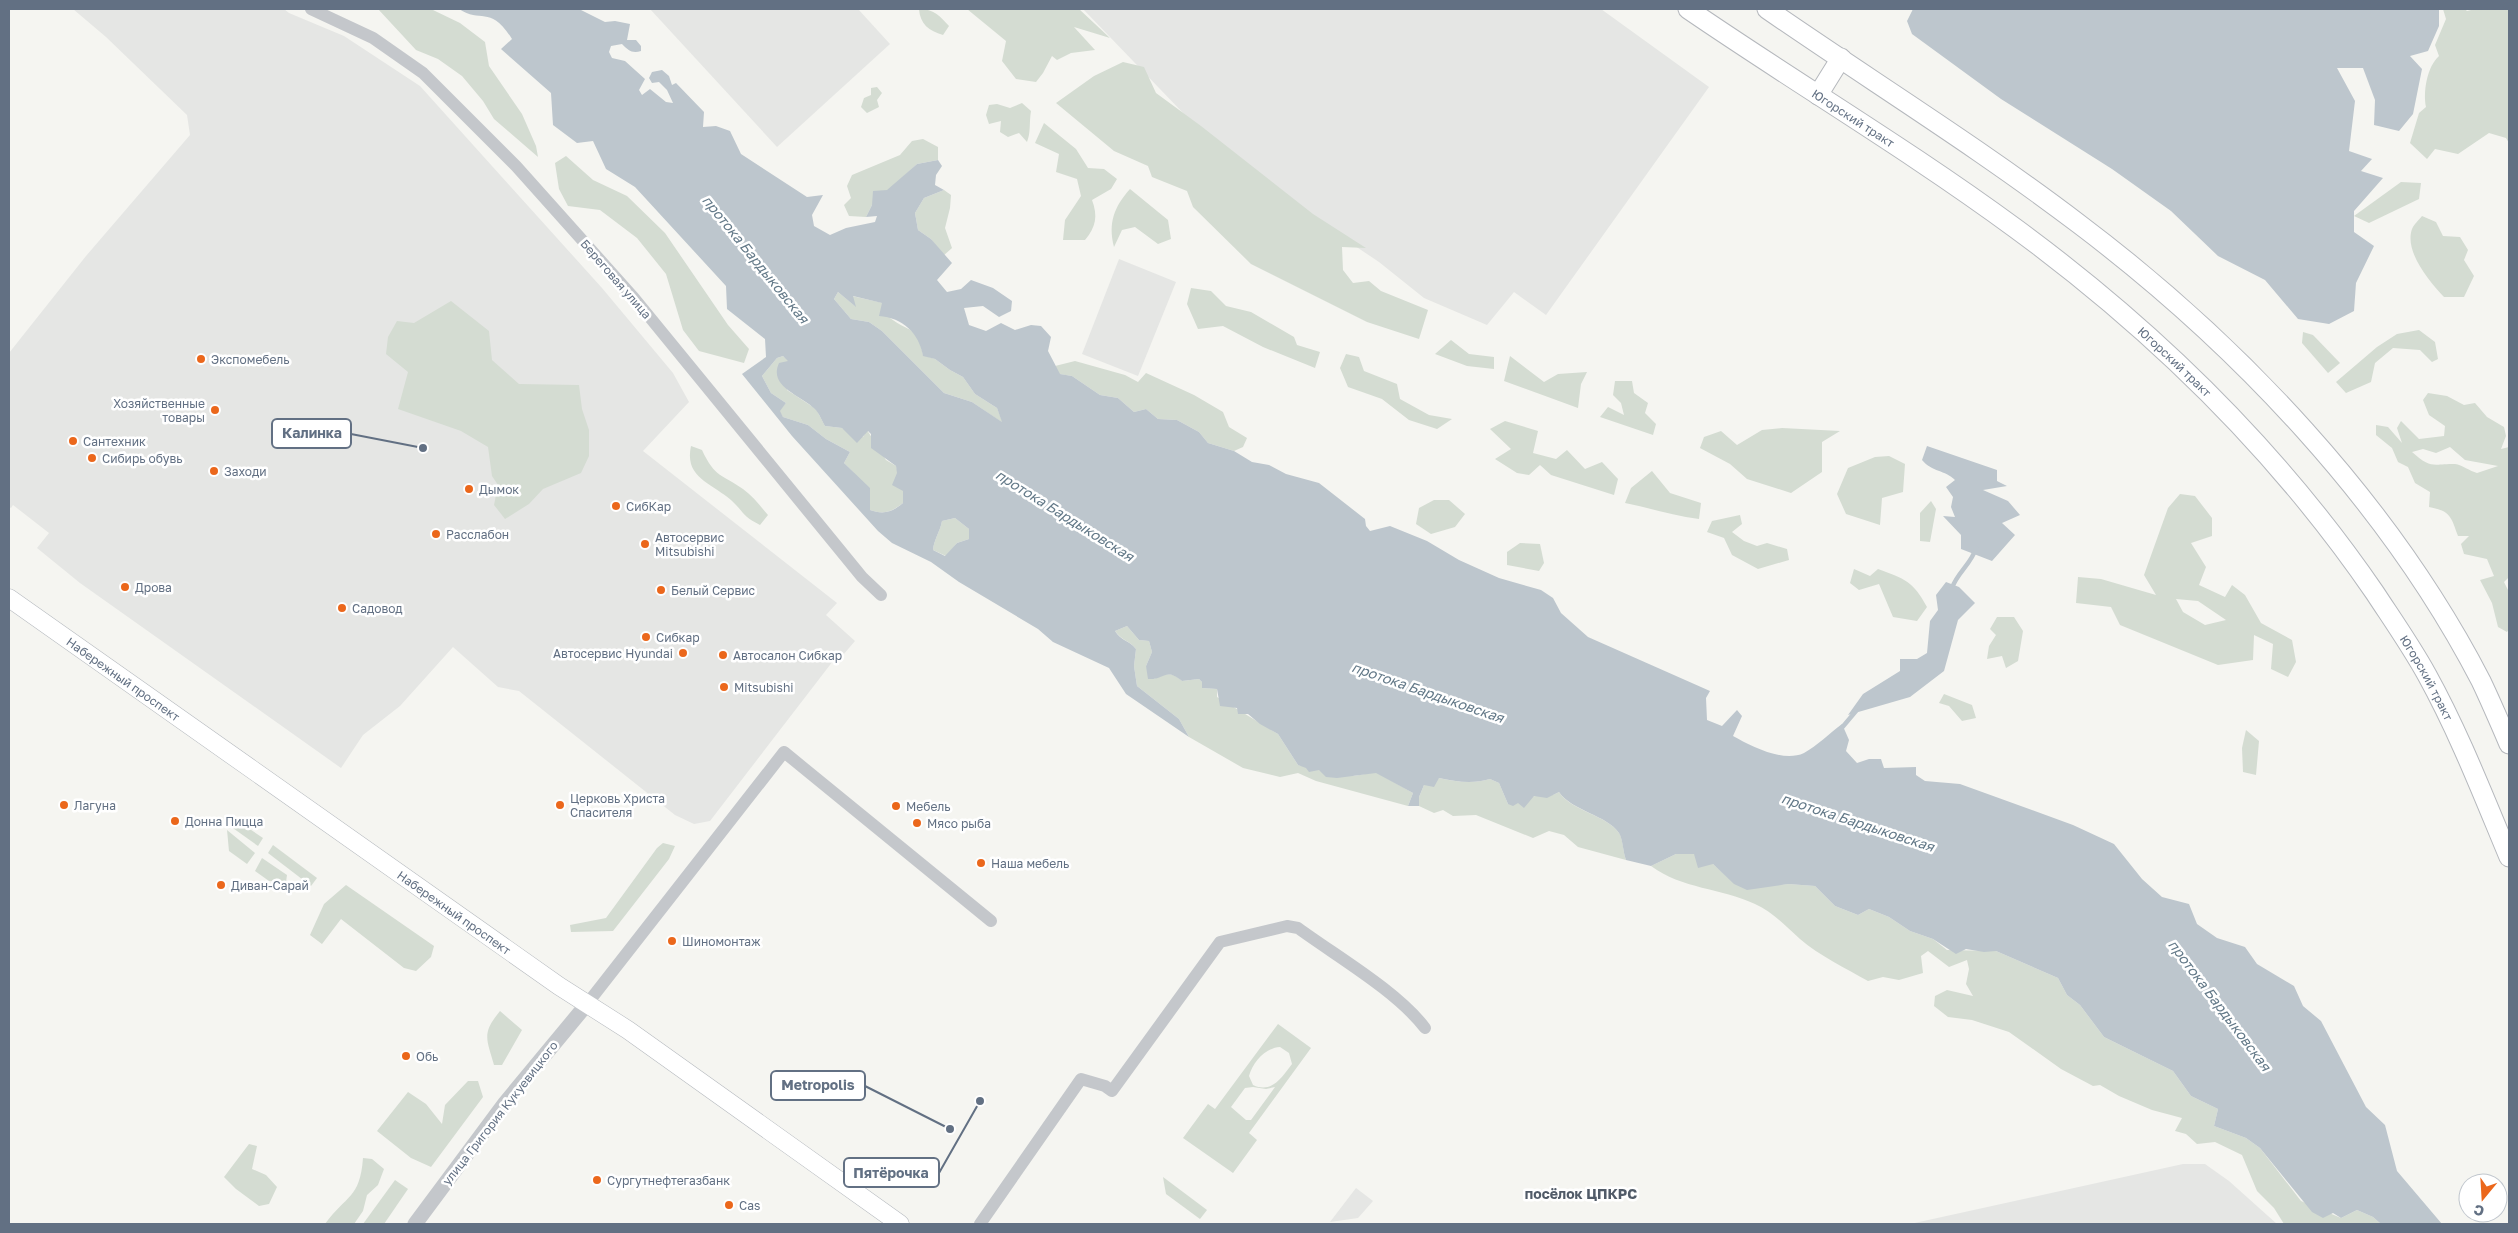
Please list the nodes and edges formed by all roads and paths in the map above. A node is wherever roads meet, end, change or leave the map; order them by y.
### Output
1 (311, 9) edge
2 (1688, 9) edge
3 (1767, 9) edge
4 (1841, 58) junction
5 (1818, 95) junction
6 (881, 595) dead end
7 (9, 598) edge
8 (2509, 744) edge
9 (2509, 857) edge
10 (991, 921) dead end
11 (587, 1004) junction
12 (1425, 1028) dead end
13 (415, 1224) edge
14 (900, 1224) edge
15 (980, 1224) edge

1 - 6 street, Береговая улица
2 - 5 main road, Югорский тракт
3 - 4 main road
4 - 5 main road
4 - 8 main road
5 - 9 main road, Югорский тракт
7 - 11 main road, Набережный проспект
10 - 11 street
11 - 13 street, улица Григория Кукуевицкого
11 - 14 main road, Набережный проспект
12 - 15 street

